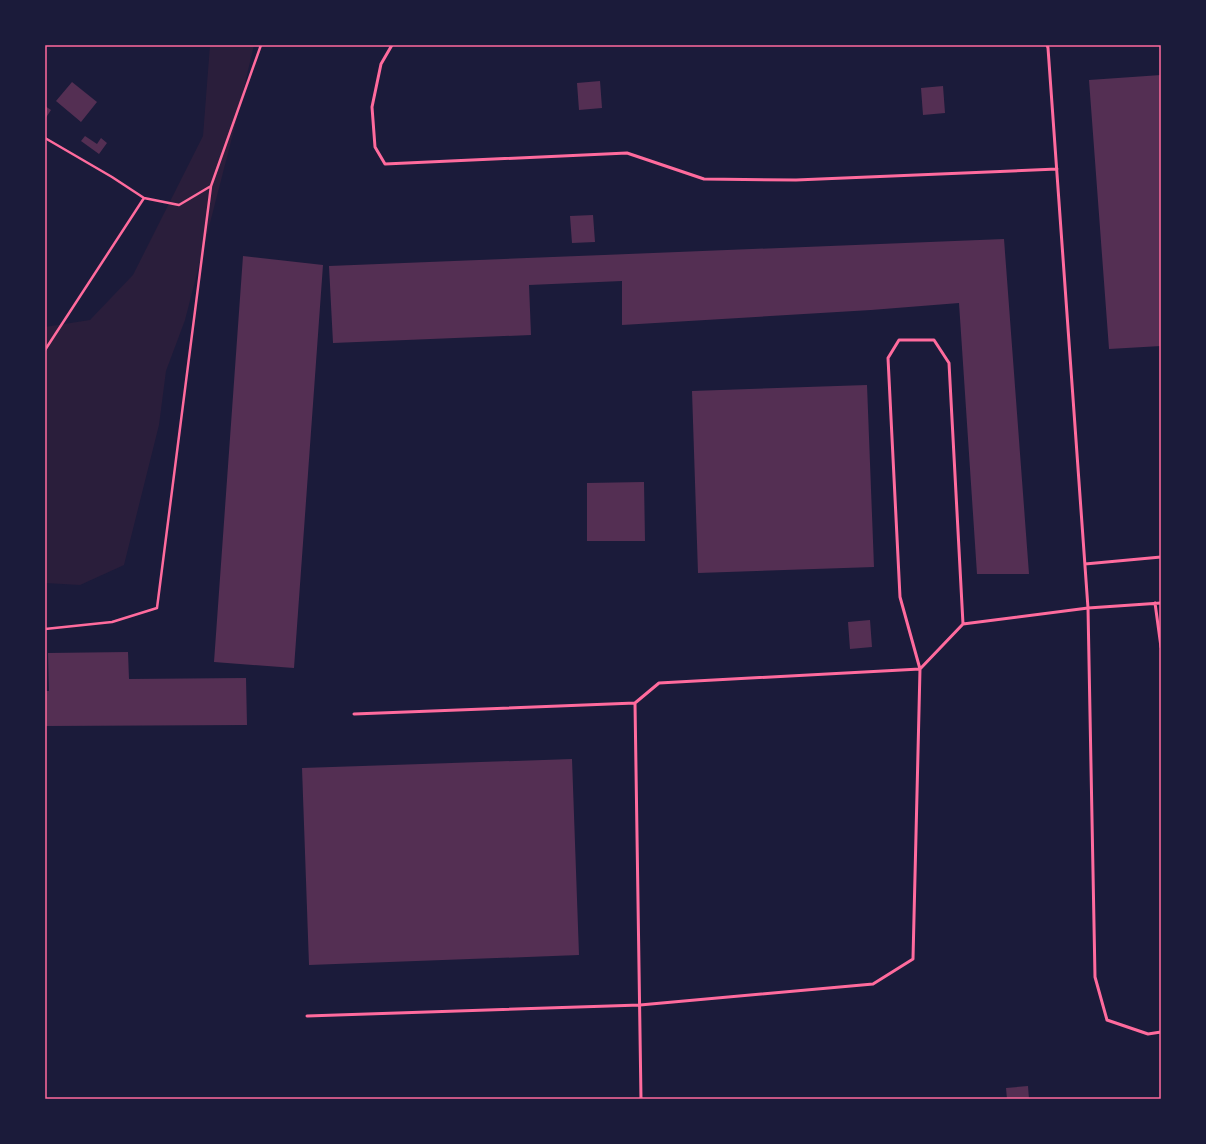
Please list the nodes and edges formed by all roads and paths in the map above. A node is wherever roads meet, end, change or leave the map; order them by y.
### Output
1 (260, 45) edge
2 (392, 45) edge
3 (1047, 45) edge
4 (45, 138) edge
5 (1057, 169) junction
6 (211, 186) junction
7 (144, 198) junction
8 (45, 350) edge
9 (1161, 557) edge
10 (1085, 564) junction
11 (1156, 603) junction
12 (1161, 603) edge
13 (1088, 608) junction
14 (963, 624) junction
15 (45, 629) edge
16 (1161, 647) edge
17 (920, 669) junction
18 (635, 703) junction
19 (354, 714) dead end
20 (640, 1005) junction
21 (307, 1016) dead end
22 (1161, 1032) edge
23 (641, 1099) edge

1 - 6 path
2 - 5 lane
3 - 5 lane
4 - 7 path
5 - 10 lane
6 - 7 path
6 - 15 path
7 - 8 path
9 - 10 lane
10 - 13 lane
11 - 12 lane
11 - 13 lane
11 - 16 lane
13 - 14 lane
13 - 22 lane
14 - 17 lane
14 - 17 lane
17 - 18 lane
17 - 20 lane
18 - 19 lane
18 - 20 lane
20 - 21 lane
20 - 23 lane

